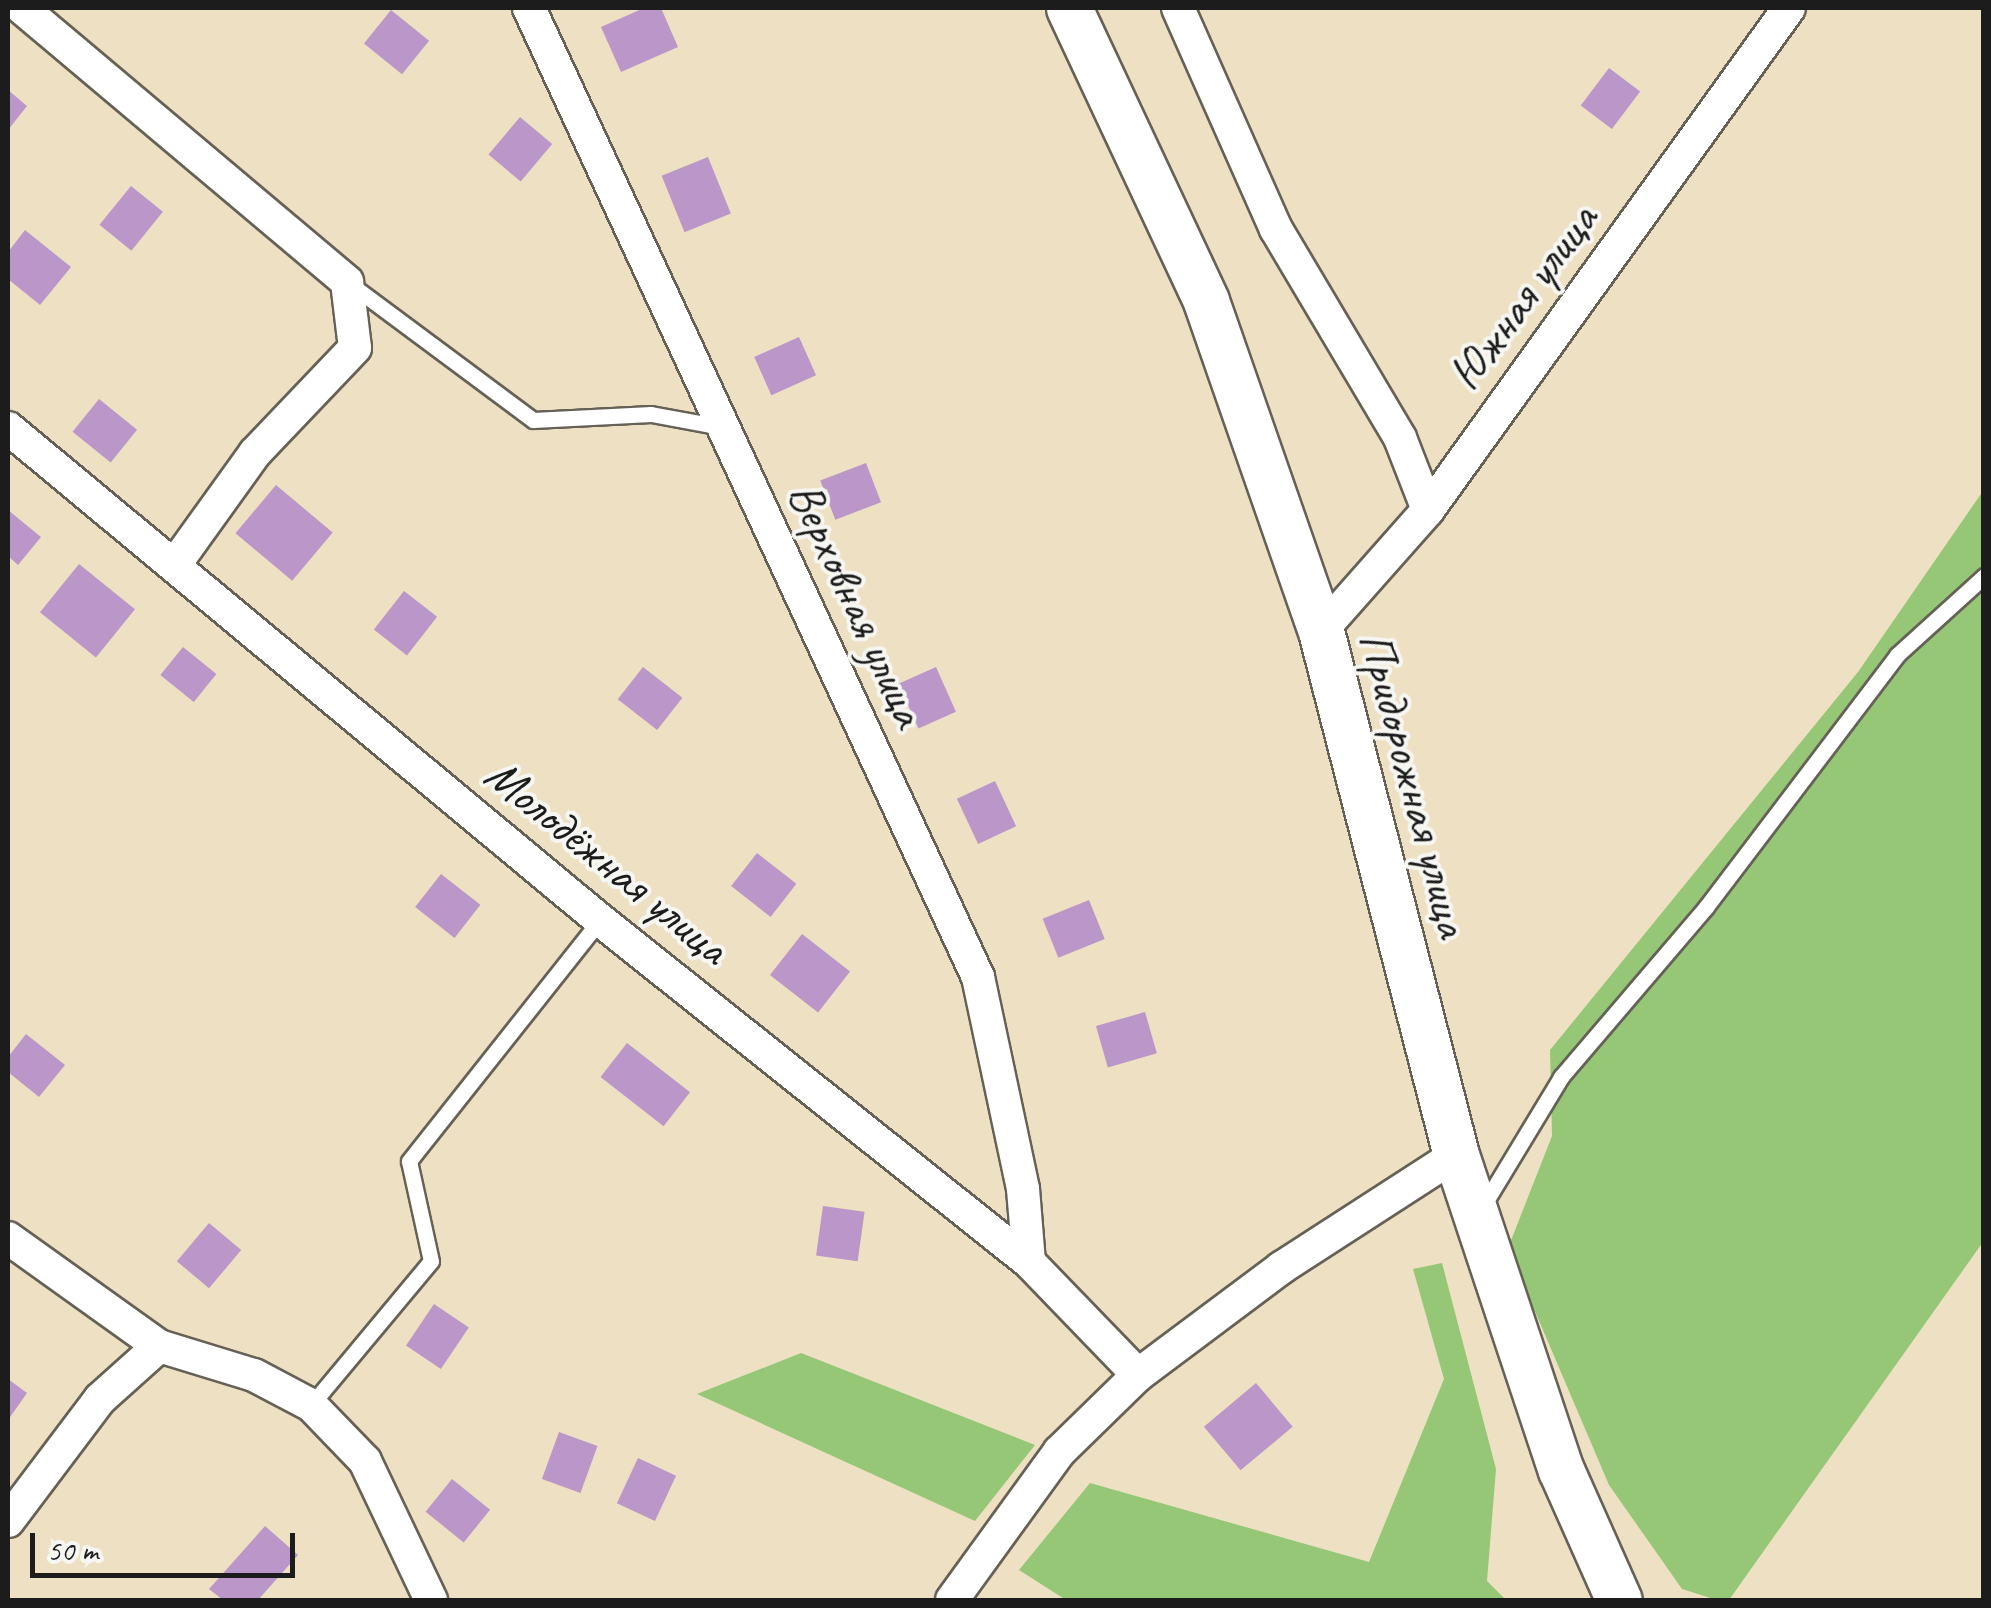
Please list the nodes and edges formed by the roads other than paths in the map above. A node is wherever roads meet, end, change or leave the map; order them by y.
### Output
1 (22, 8) edge
2 (529, 8) edge
3 (1069, 8) edge
4 (1178, 8) edge
5 (1789, 8) edge
6 (347, 282) junction
7 (723, 427) junction
8 (8, 428) edge
9 (1428, 510) junction
10 (176, 564) junction
11 (1984, 576) edge
12 (1321, 631) junction
13 (600, 920) junction
14 (1456, 1155) junction
15 (1476, 1218) junction
16 (8, 1238) edge
17 (1029, 1262) junction
18 (158, 1346) junction
19 (1138, 1375) junction
20 (311, 1404) junction
21 (8, 1522) edge
22 (431, 1600) edge
23 (952, 1600) edge
24 (1618, 1600) edge

1 - 6 street
2 - 7 street, Верховная улица
3 - 12 street, Придорожная улица
4 - 9 street
5 - 9 street, Южная улица
6 - 7 lane
6 - 10 street
7 - 17 street, Верховная улица
8 - 10 street, Молодёжная улица
9 - 12 street, Южная улица
10 - 13 street, Молодёжная улица
11 - 15 lane
12 - 14 street, Придорожная улица
13 - 17 street, Молодёжная улица
13 - 20 lane
14 - 15 street, Придорожная улица
14 - 19 street
15 - 24 street, Придорожная улица
16 - 18 street
17 - 19 street, Молодёжная улица
18 - 20 street
18 - 21 street
19 - 23 street
20 - 22 street

